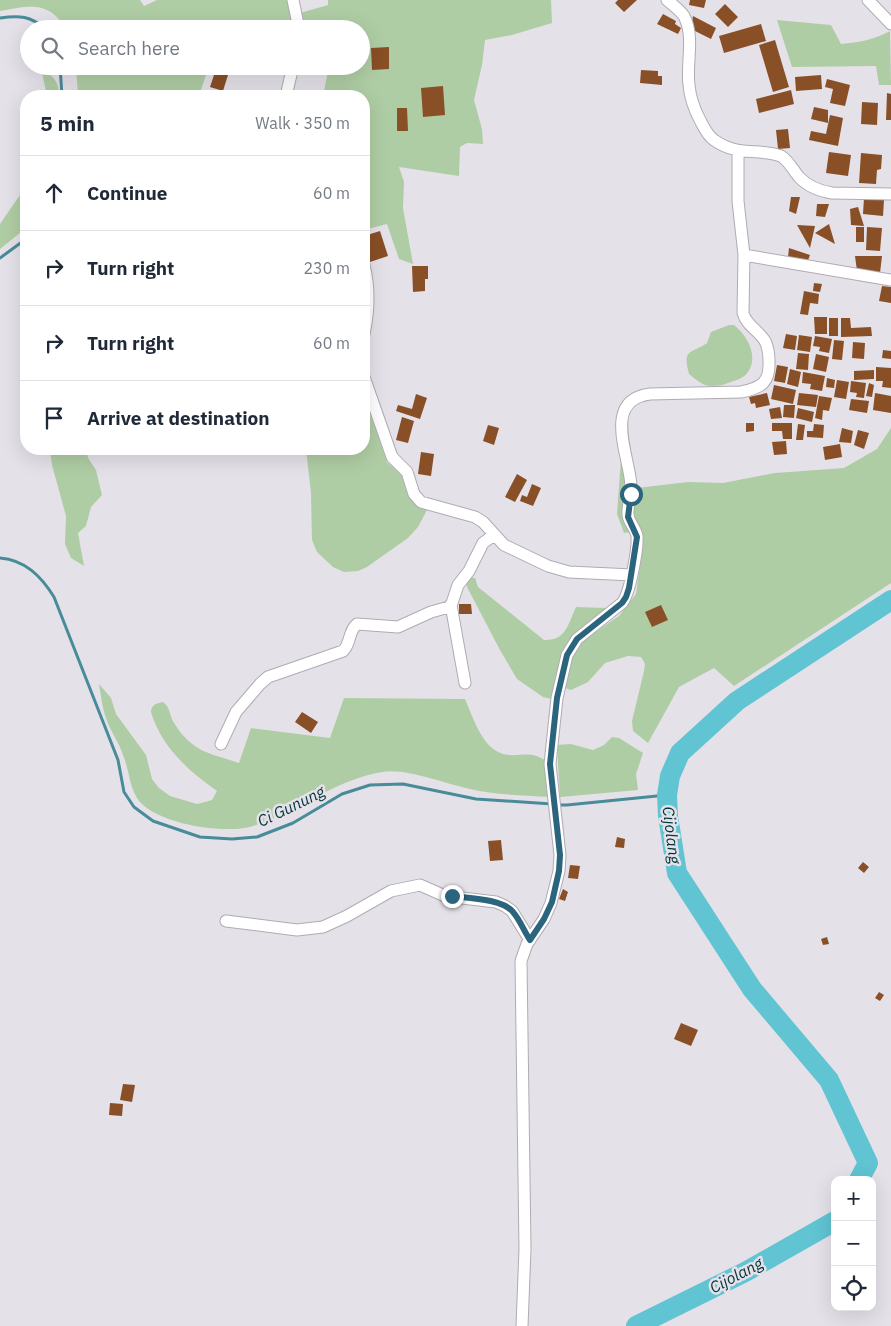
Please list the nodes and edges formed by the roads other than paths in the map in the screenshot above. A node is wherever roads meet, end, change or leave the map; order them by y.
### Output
1 (293, 0) edge
2 (667, 0) edge
3 (868, 0) edge
4 (297, 20) edge
5 (891, 24) edge
6 (292, 75) edge
7 (288, 90) edge
8 (738, 151) junction
9 (891, 194) edge
10 (744, 255) junction
11 (891, 280) edge
12 (370, 394) edge
13 (494, 535) junction
14 (632, 575) junction
15 (451, 605) junction
16 (465, 683) dead end
17 (221, 744) dead end
18 (226, 921) dead end
19 (530, 940) junction
20 (522, 1326) edge

1 - 4 street
2 - 8 street
3 - 5 street
6 - 7 street
8 - 9 street
8 - 10 street
10 - 11 street
10 - 14 street
12 - 13 street
13 - 14 street
13 - 15 street
14 - 19 street
15 - 16 street
15 - 17 street
18 - 19 street
19 - 20 street

